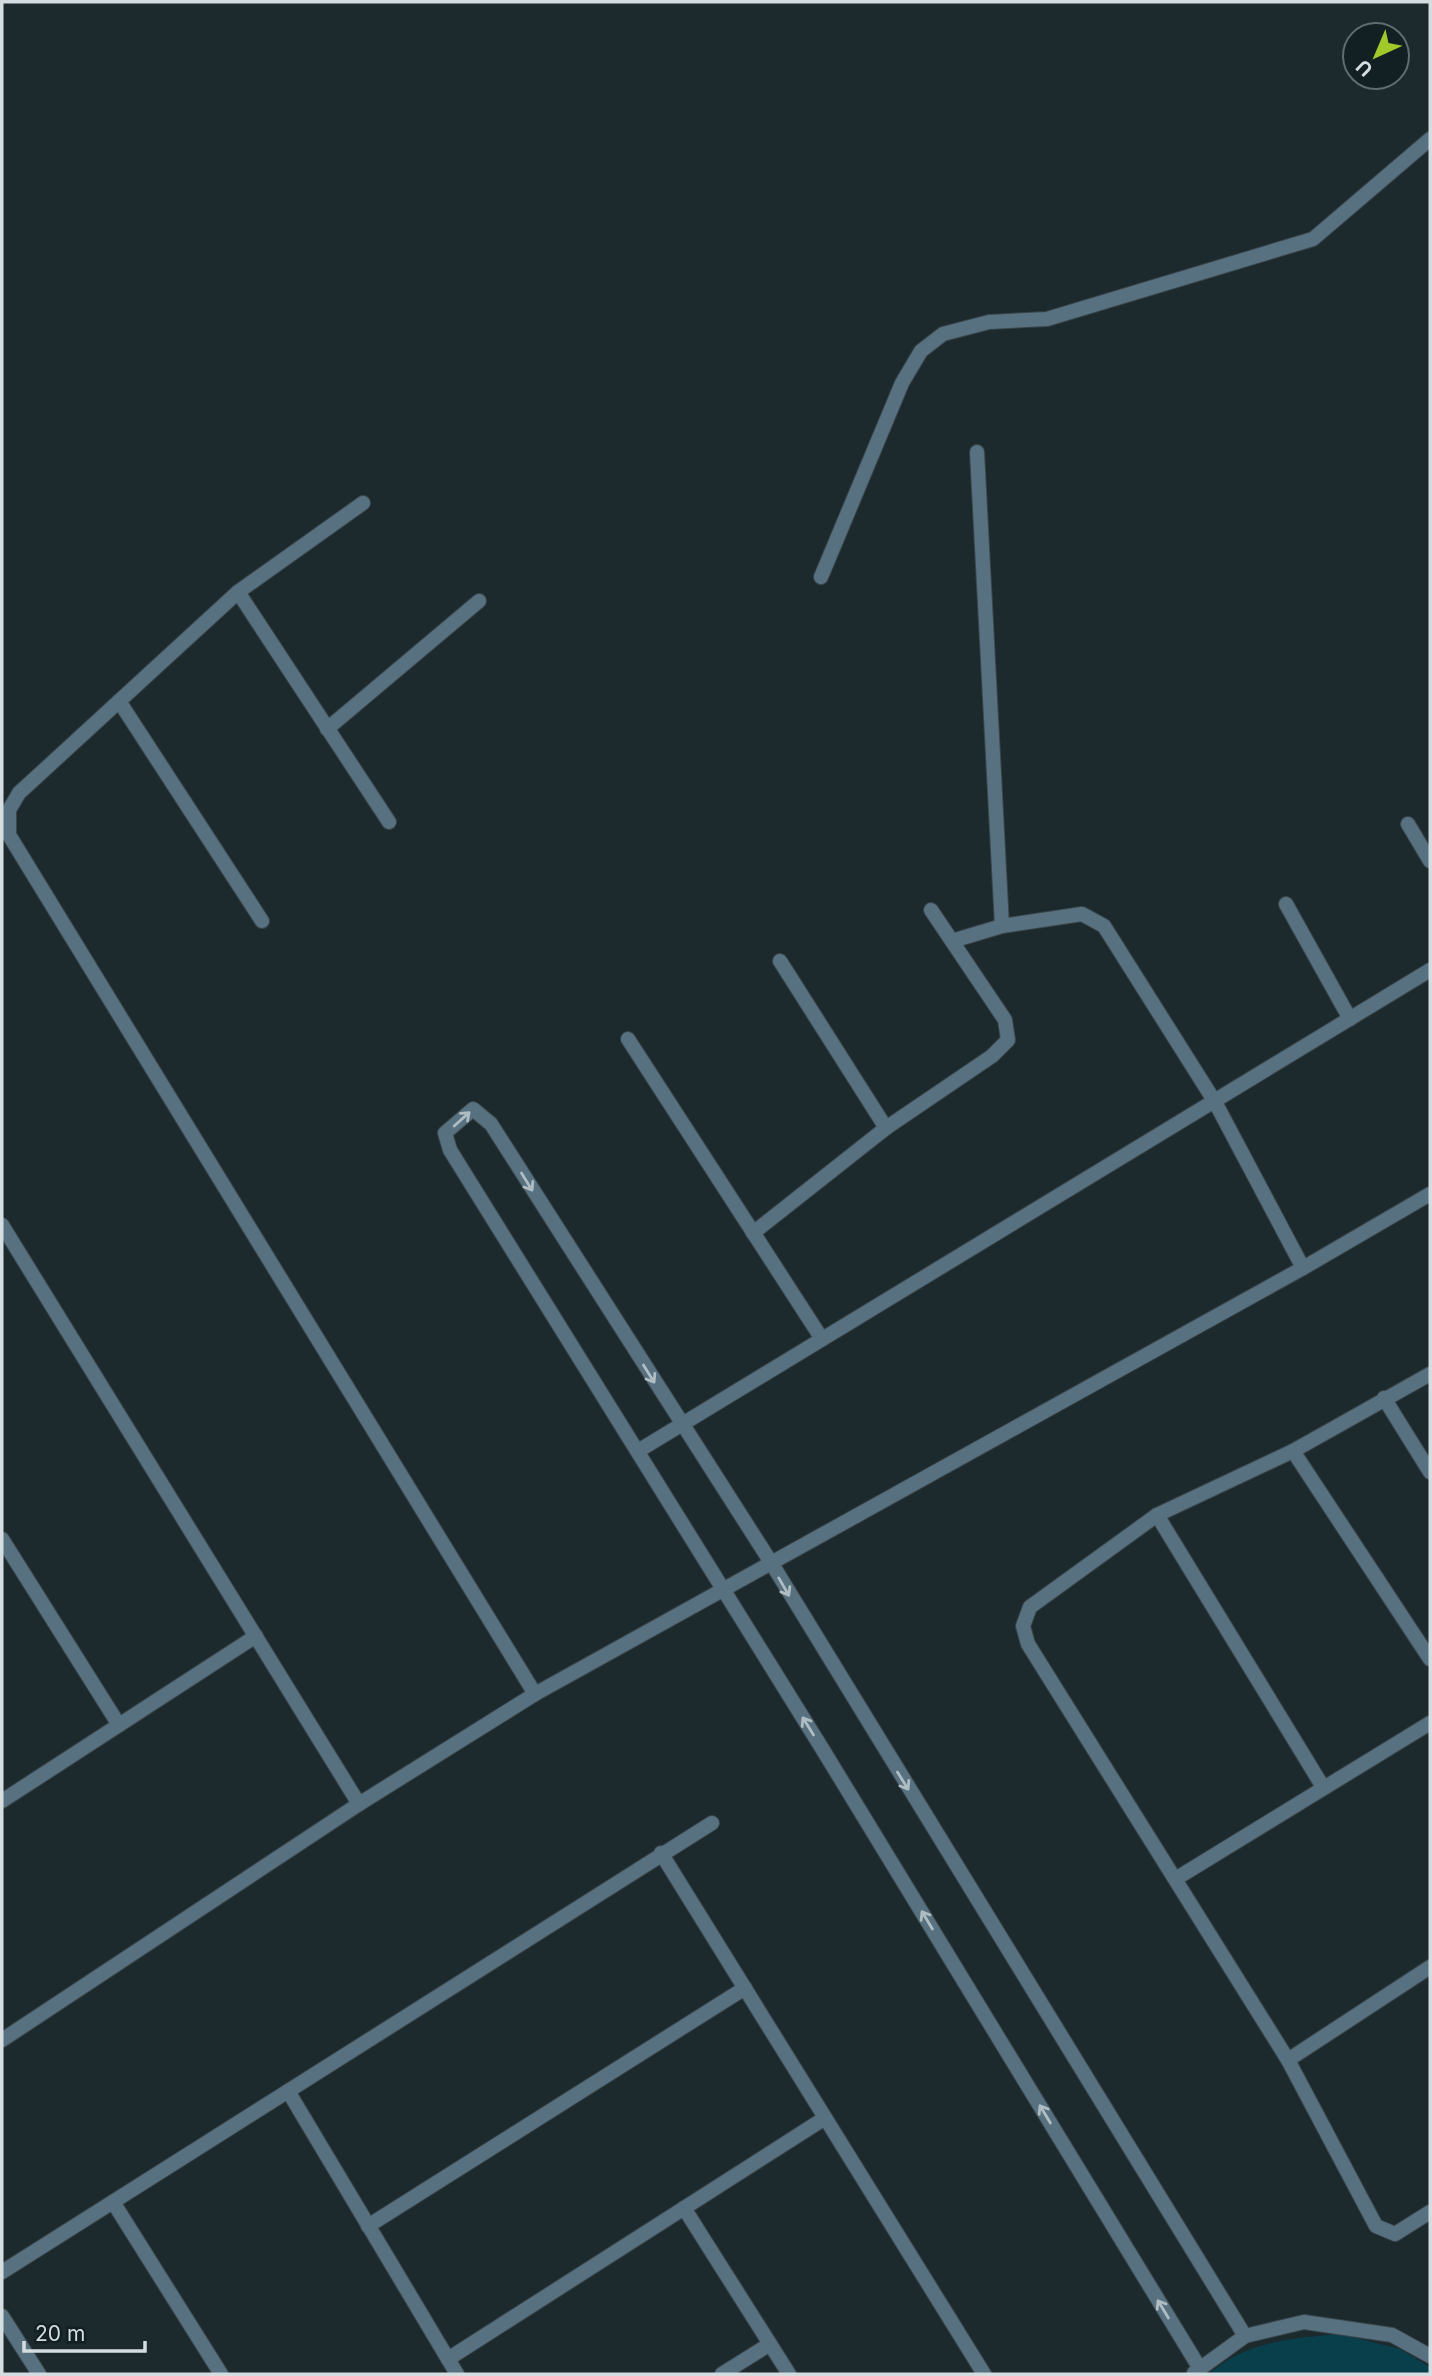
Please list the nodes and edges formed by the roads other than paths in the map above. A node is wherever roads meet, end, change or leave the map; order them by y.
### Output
1 (1430, 139) edge
2 (977, 452) dead end
3 (363, 503) dead end
4 (821, 577) dead end
5 (238, 592) junction
6 (479, 601) dead end
7 (119, 701) junction
8 (327, 729) junction
9 (389, 822) dead end
10 (1408, 824) dead end
11 (1430, 861) edge
12 (1286, 904) dead end
13 (932, 910) dead end
14 (262, 921) dead end
15 (1002, 926) junction
16 (952, 941) junction
17 (780, 961) dead end
18 (1430, 971) edge
19 (1350, 1019) junction
20 (628, 1039) dead end
21 (1215, 1102) junction
22 (886, 1128) junction
23 (1430, 1194) edge
24 (2, 1225) edge
25 (753, 1233) junction
26 (1303, 1268) junction
27 (822, 1339) junction
28 (1430, 1374) edge
29 (1384, 1398) junction
30 (682, 1426) junction
31 (638, 1451) junction
32 (1293, 1451) junction
33 (1430, 1472) edge
34 (1157, 1515) junction
35 (2, 1539) edge
36 (772, 1564) junction
37 (724, 1589) junction
38 (256, 1636) junction
39 (1430, 1659) edge
40 (535, 1695) junction
41 (1430, 1723) edge
42 (119, 1725) junction
43 (1324, 1787) junction
44 (2, 1801) edge
45 (359, 1804) junction
46 (712, 1823) dead end
47 (661, 1853) junction
48 (1177, 1878) junction
49 (1430, 1967) edge
50 (745, 1988) junction
51 (2, 2040) edge
52 (1288, 2060) junction
53 (288, 2091) junction
54 (825, 2118) junction
55 (113, 2202) junction
56 (684, 2208) junction
57 (1430, 2212) edge
58 (368, 2226) junction
59 (2, 2272) edge
60 (2, 2316) edge
61 (1245, 2336) junction
62 (770, 2343) junction
63 (1430, 2356) edge
64 (448, 2359) junction
65 (1196, 2371) edge
66 (39, 2374) edge
67 (221, 2374) edge
68 (457, 2374) edge
69 (722, 2374) edge
70 (789, 2374) edge
71 (984, 2374) edge

1 - 4 street
2 - 15 street
3 - 5 street
5 - 7 street
5 - 8 street
6 - 8 street
7 - 14 street
7 - 40 street
8 - 9 street
10 - 11 street
12 - 19 street
13 - 16 street
15 - 16 street
15 - 21 street
16 - 22 street
17 - 22 street
18 - 19 street
19 - 21 street
20 - 25 street
21 - 26 street
21 - 27 street
22 - 25 street
23 - 26 street
24 - 38 street
25 - 27 street
26 - 36 street
27 - 30 street
28 - 29 street
29 - 32 street
29 - 33 street
30 - 31 street
31 -> 30 street
30 - 36 street
31 - 37 street
32 - 34 street
32 - 39 street
34 - 43 street
34 - 48 street
35 - 42 street
36 - 37 street
36 -> 61 street
37 - 40 street
65 -> 37 street
38 - 42 street
38 - 45 street
40 - 45 street
41 - 43 street
42 - 44 street
43 - 48 street
45 - 51 street
46 - 47 street
47 - 50 street
47 - 53 street
48 - 52 street
49 - 52 street
50 - 54 street
50 - 58 street
52 - 57 street
53 - 55 street
53 - 58 street
54 - 56 street
54 - 71 street
55 - 59 street
55 - 67 street
56 - 62 street
56 - 64 street
58 - 64 street
60 - 66 street
61 - 63 street
61 - 65 street
62 - 69 street
62 - 70 street
64 - 68 street

